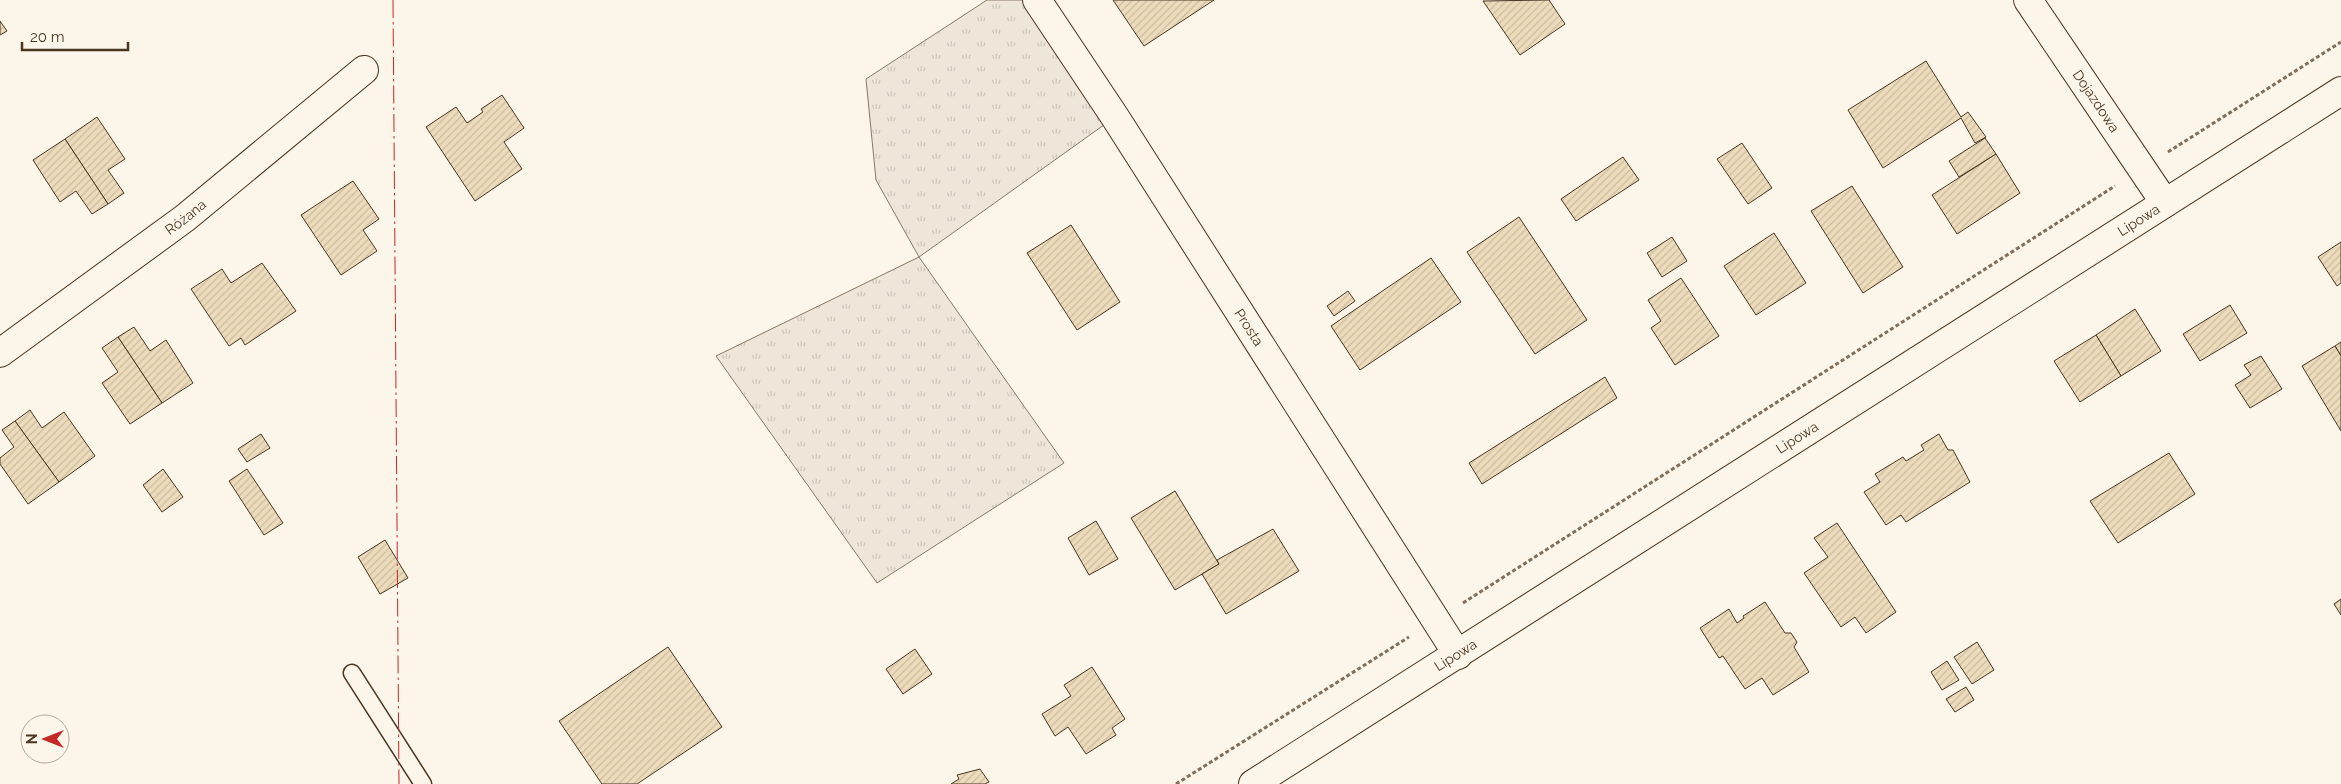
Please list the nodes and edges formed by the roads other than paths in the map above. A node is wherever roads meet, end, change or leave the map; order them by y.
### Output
1 (1037, 0) edge
2 (2028, 0) edge
3 (364, 70) dead end
4 (2341, 91) edge
5 (2165, 203) junction
6 (0, 353) edge
7 (1458, 655) junction
8 (352, 673) dead end
9 (1286, 775) edge
10 (424, 784) edge
11 (1253, 784) edge

1 - 7 street, Prosta
2 - 5 street, Dojazdowa
3 - 6 street, Różana
4 - 5 street, Lipowa
5 - 7 street, Lipowa
7 - 9 street, Lipowa
8 - 10 lane
9 - 11 street, Lipowa

